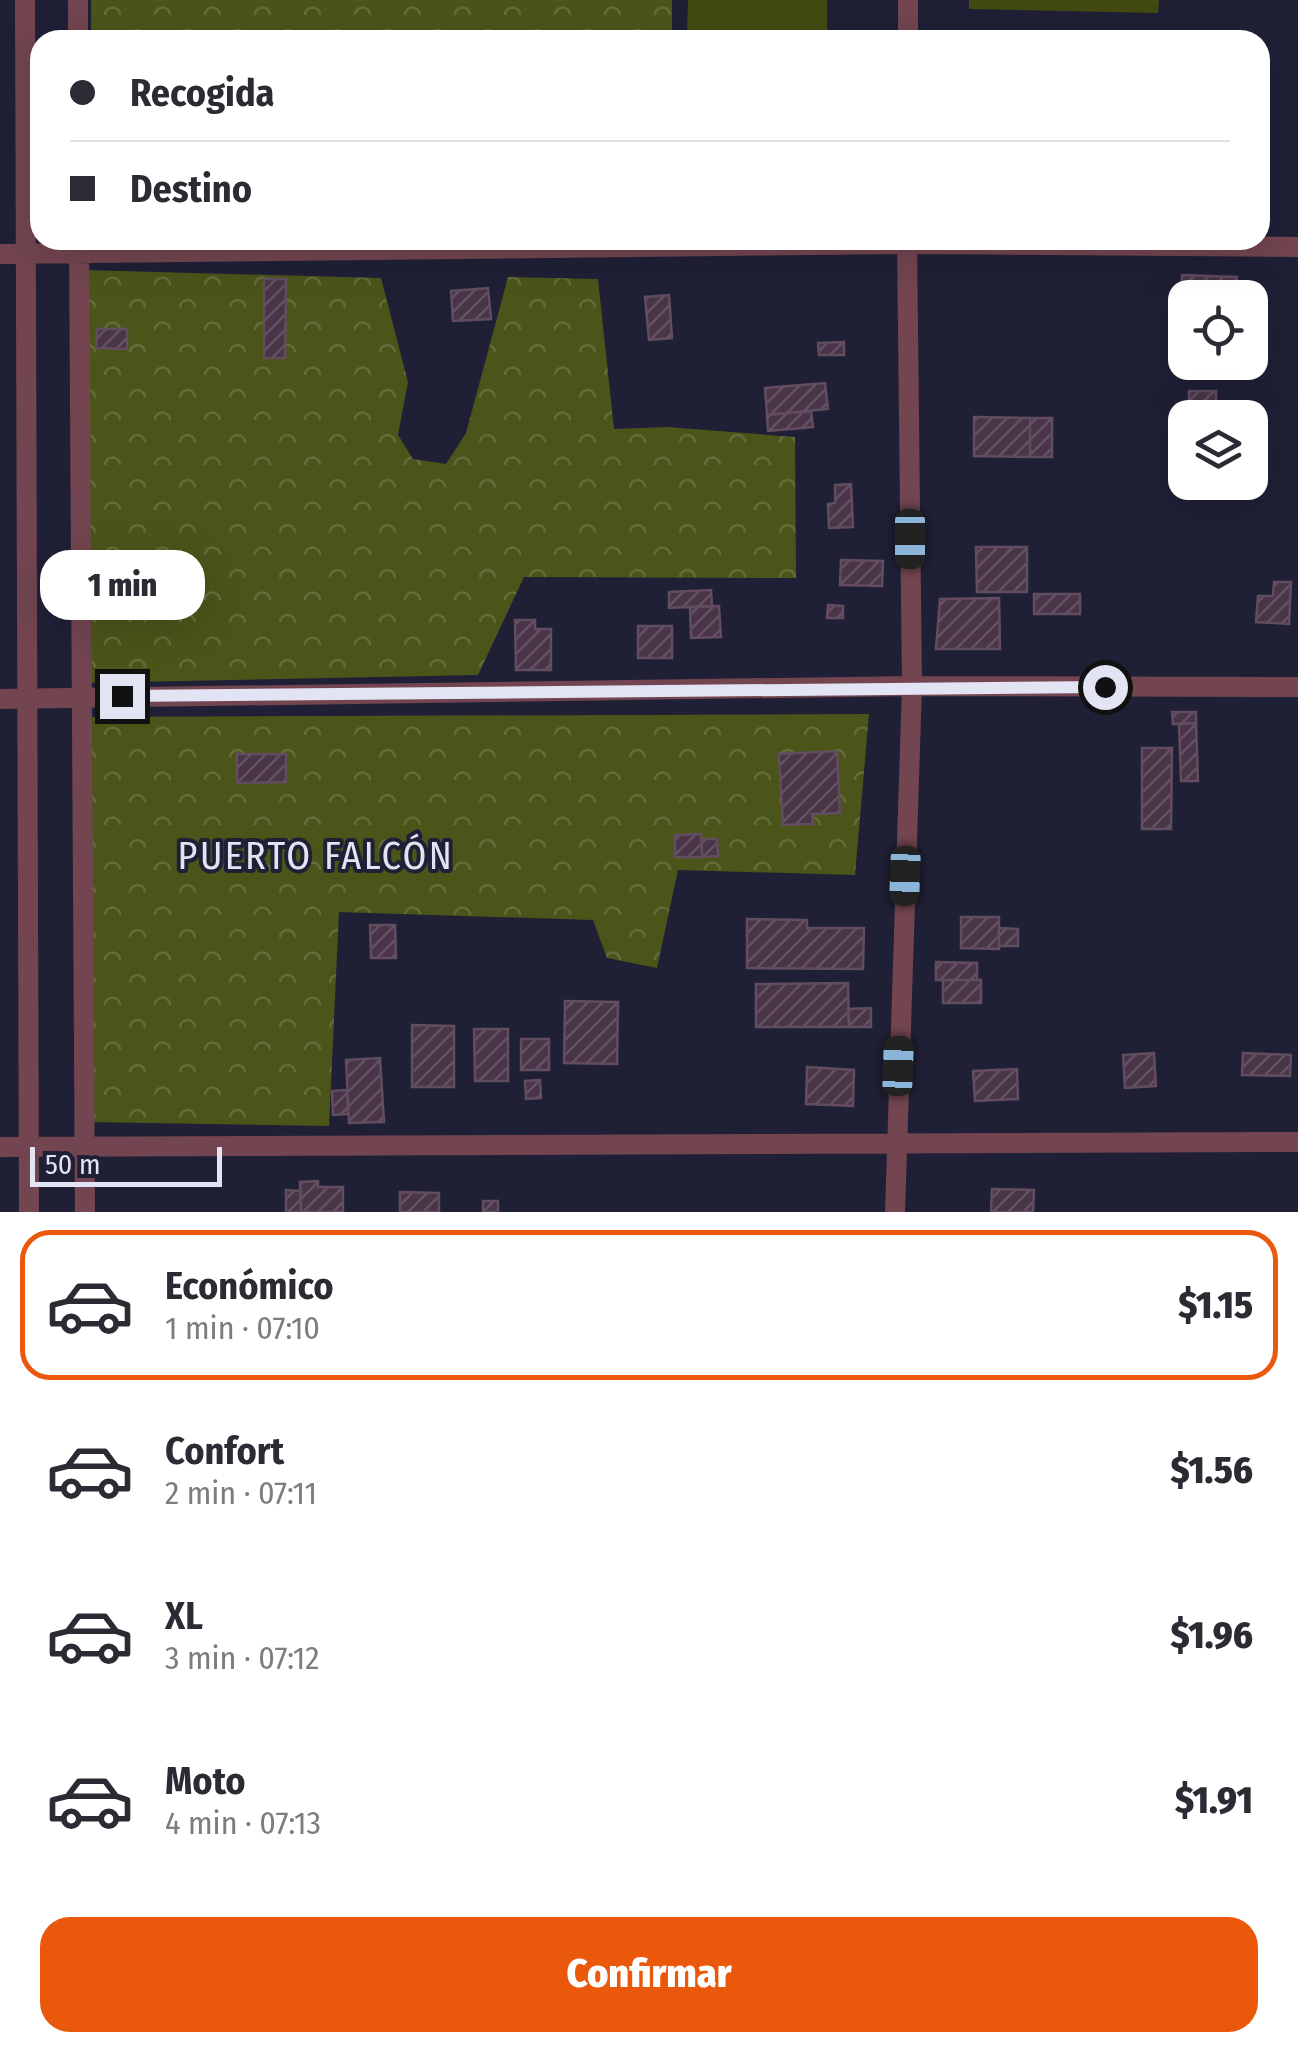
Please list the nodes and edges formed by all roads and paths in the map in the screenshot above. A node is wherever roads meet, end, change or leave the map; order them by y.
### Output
1 (25, 0) edge
2 (78, 0) edge
3 (908, 0) edge
4 (78, 30) edge
5 (908, 30) edge
6 (1270, 247) edge
7 (1298, 247) edge
8 (53, 250) edge
9 (79, 250) edge
10 (907, 250) edge
11 (0, 254) edge
12 (27, 254) junction
13 (912, 686) junction
14 (1298, 687) edge
15 (82, 697) junction
16 (0, 699) edge
17 (28, 699) junction
18 (895, 1142) junction
19 (1298, 1142) edge
20 (29, 1146) junction
21 (85, 1146) junction
22 (0, 1147) edge
23 (29, 1212) edge
24 (85, 1212) edge
25 (895, 1212) edge

1 - 12 street
2 - 4 street
3 - 5 street
6 - 7 street
8 - 12 street
9 - 15 street
10 - 13 street
11 - 12 street
12 - 17 street
13 - 14 street
13 - 15 street
13 - 18 street
15 - 17 street
15 - 21 street
16 - 17 street
17 - 20 street
18 - 19 street
18 - 21 street
18 - 25 street
20 - 21 street
20 - 22 street
20 - 23 street
21 - 24 street

